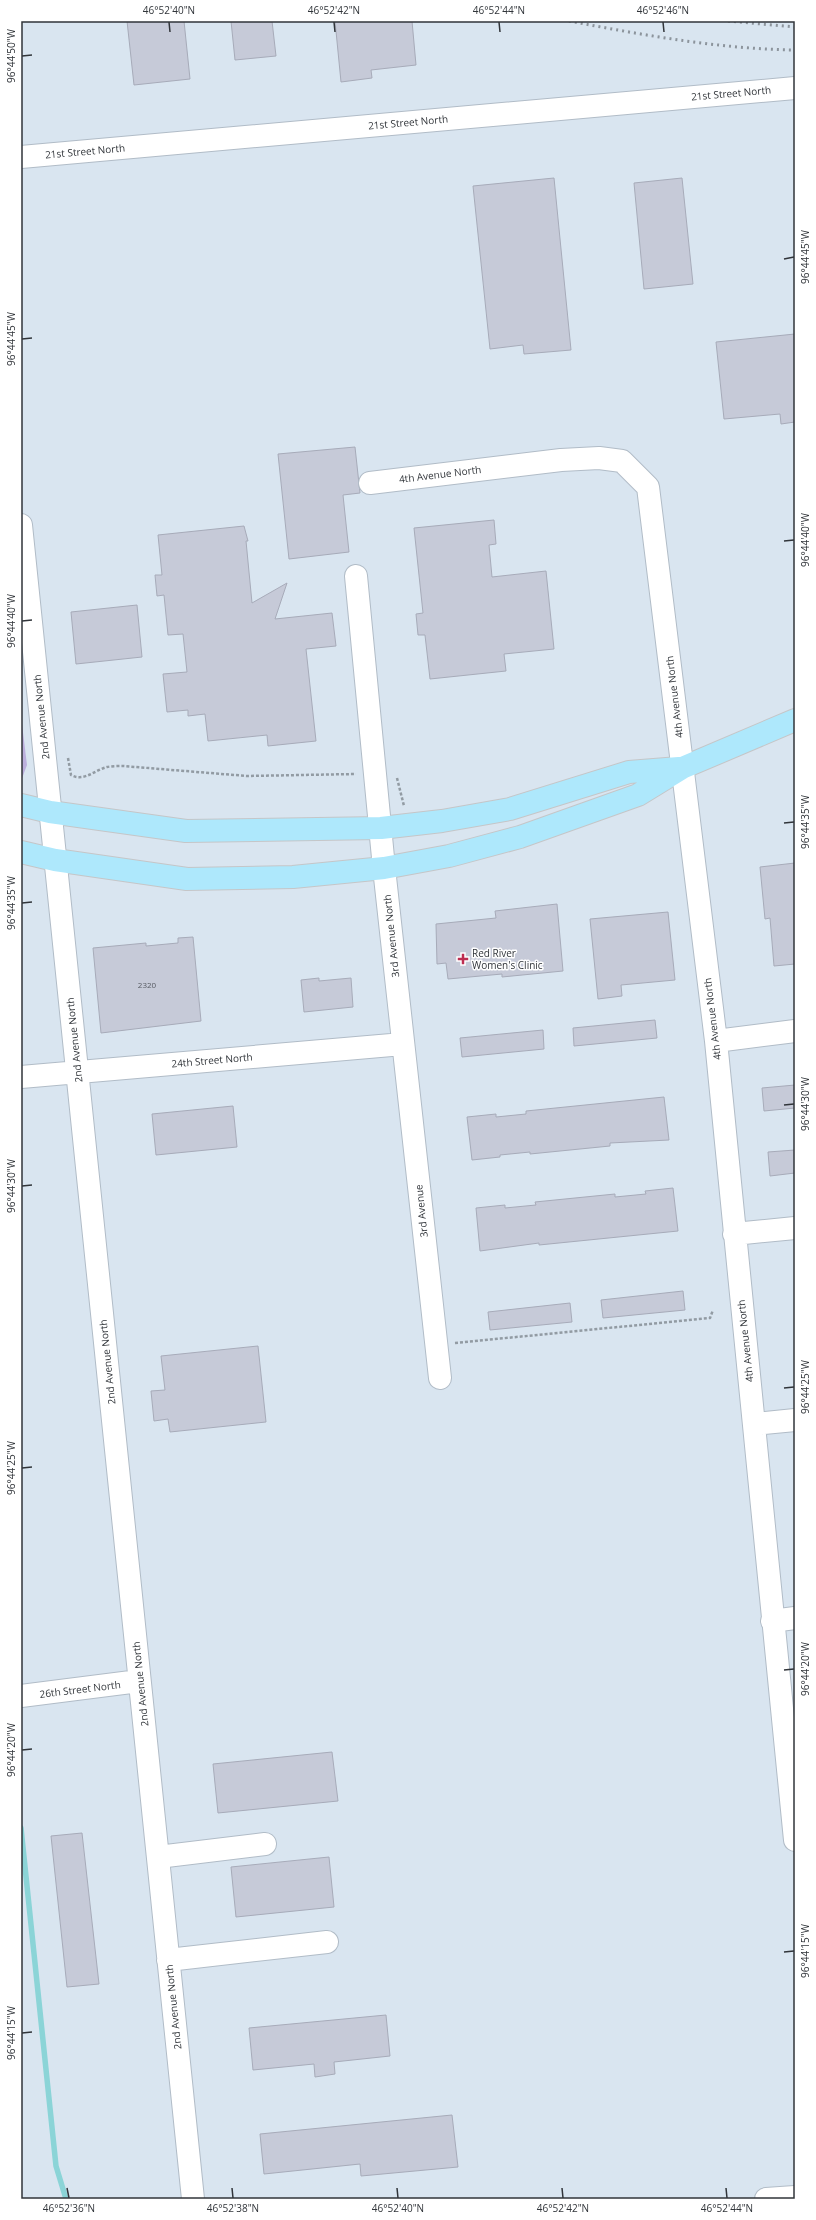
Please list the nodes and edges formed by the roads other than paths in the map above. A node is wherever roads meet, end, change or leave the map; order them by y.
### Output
1 (795, 88) edge
2 (21, 157) edge
3 (370, 483) dead end
4 (21, 525) edge
5 (356, 576) dead end
6 (795, 720) edge
7 (682, 768) junction
8 (21, 805) edge
9 (50, 812) junction
10 (381, 828) junction
11 (21, 852) edge
12 (55, 860) junction
13 (384, 868) junction
14 (795, 1031) edge
15 (716, 1041) junction
16 (403, 1044) junction
17 (77, 1072) junction
18 (21, 1077) edge
19 (795, 1228) edge
20 (734, 1234) junction
21 (440, 1378) dead end
22 (795, 1420) edge
23 (754, 1424) junction
24 (795, 1618) edge
25 (772, 1621) junction
26 (139, 1681) junction
27 (21, 1696) edge
28 (795, 1840) edge
29 (265, 1844) dead end
30 (158, 1857) junction
31 (327, 1942) dead end
32 (168, 1960) junction
33 (795, 2197) edge
34 (192, 2199) edge
35 (766, 2199) edge

1 - 2 street, 21st Street North
3 - 7 street, 4th Avenue North
4 - 9 street, 2nd Avenue North
5 - 10 street, 3rd Avenue North
6 - 7 main road
7 - 10 main road
7 - 13 main road
7 - 15 street, 4th Avenue North
8 - 9 main road
9 - 10 main road
9 - 12 street, 2nd Avenue North
10 - 13 street, 3rd Avenue North
11 - 12 main road
12 - 13 main road
12 - 17 street, 2nd Avenue North
13 - 16 street, 3rd Avenue North
14 - 15 street
15 - 20 street, 4th Avenue North
16 - 17 street, 24th Street North
16 - 21 street, 3rd Avenue
17 - 18 street, 24th Street North
17 - 26 street, 2nd Avenue North
19 - 20 street
20 - 23 street, 4th Avenue North
22 - 23 street
23 - 25 street, 4th Avenue North
24 - 25 street
25 - 28 street, 4th Avenue North
26 - 27 street, 26th Street North
26 - 30 street, 2nd Avenue North
29 - 30 street
30 - 32 street, 2nd Avenue North
31 - 32 street
32 - 34 street, 2nd Avenue North
33 - 35 street

